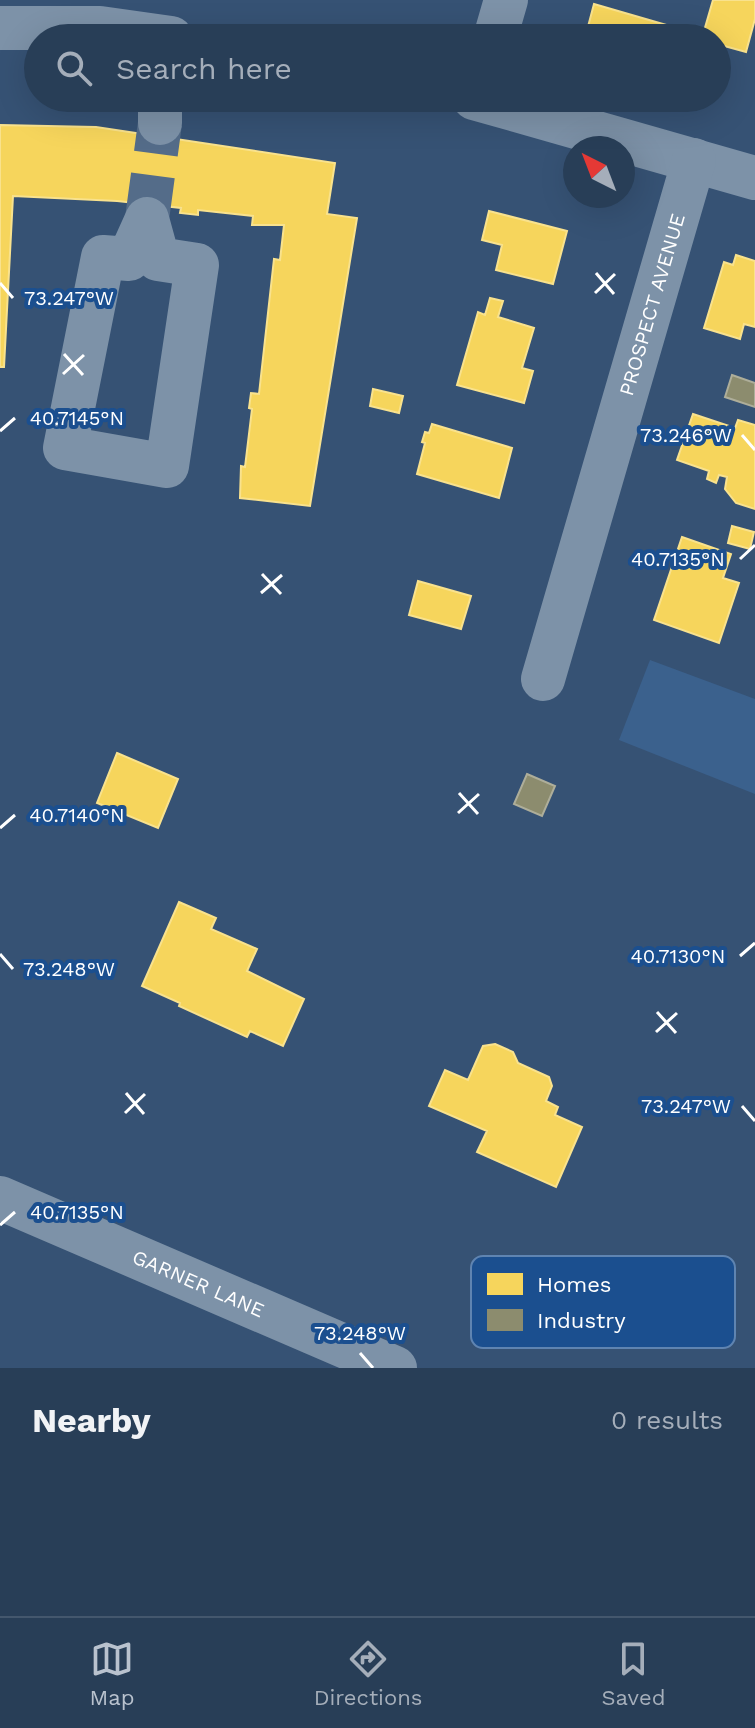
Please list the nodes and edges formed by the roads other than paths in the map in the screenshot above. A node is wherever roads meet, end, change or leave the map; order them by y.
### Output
1 (506, 0) edge
2 (499, 24) edge
3 (0, 28) edge
4 (24, 28) edge
5 (526, 112) edge
6 (694, 160) junction
7 (755, 178) edge
8 (147, 219) joint
9 (543, 679) dead end
10 (0, 1198) edge
11 (395, 1368) edge

1 - 2 street
3 - 4 street
5 - 6 street
6 - 7 street
6 - 9 street, PROSPECT AVENUE
8 - 8 street
10 - 11 street, GARNER LANE

